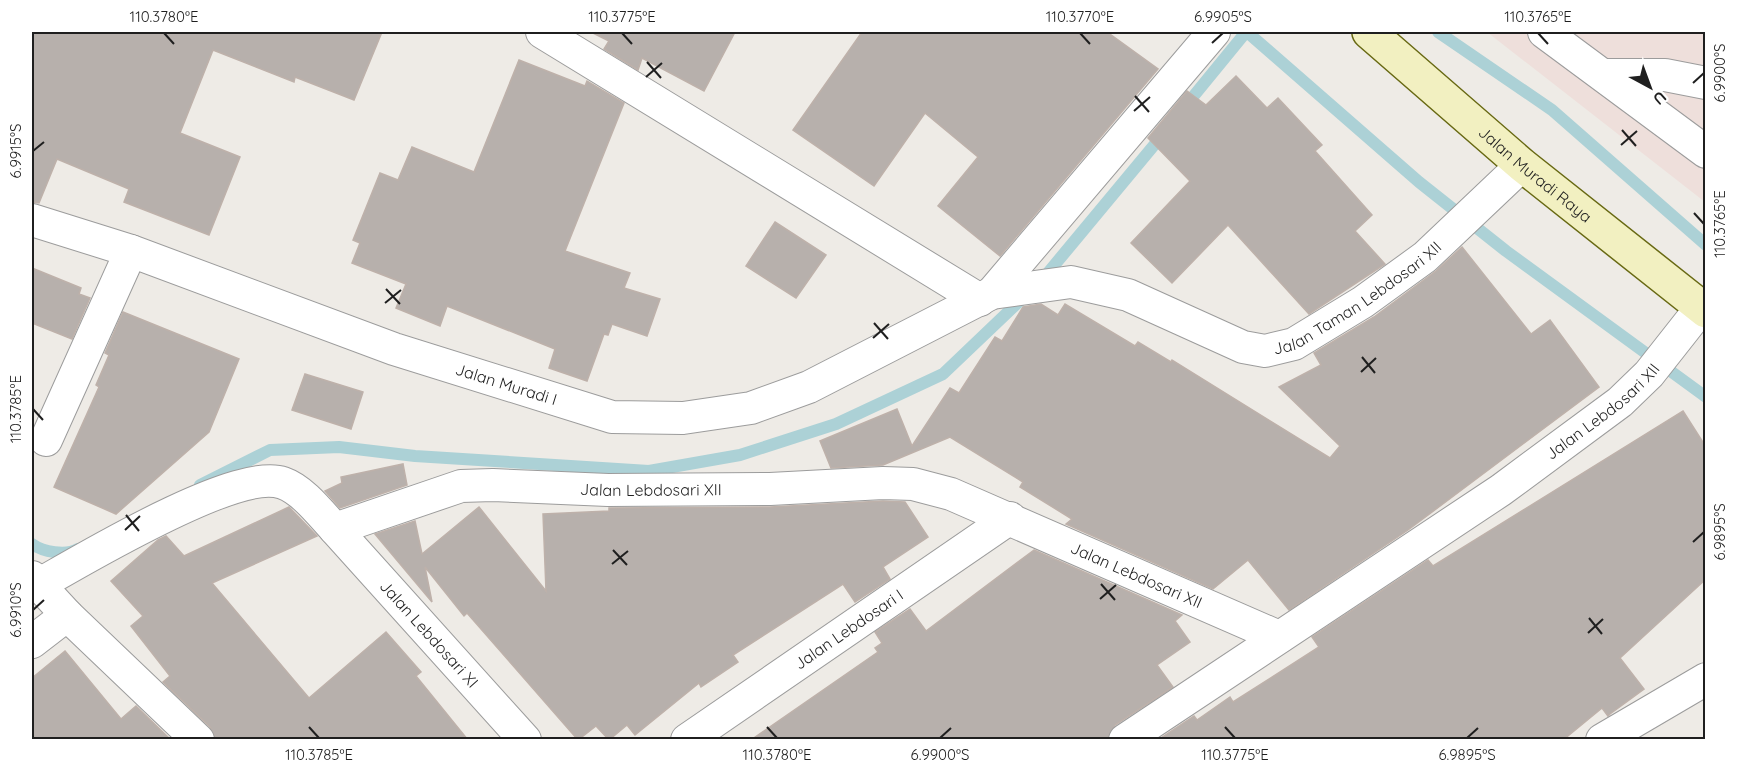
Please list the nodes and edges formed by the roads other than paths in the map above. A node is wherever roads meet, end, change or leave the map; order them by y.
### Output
1 (542, 32) edge
2 (1214, 32) edge
3 (1544, 32) edge
4 (1374, 33) edge
5 (1605, 75) junction
6 (1706, 83) edge
7 (1706, 152) edge
8 (1522, 165) junction
9 (32, 220) edge
10 (131, 251) junction
11 (986, 296) junction
12 (1703, 309) edge
13 (46, 440) dead end
14 (1010, 518) junction
15 (335, 529) junction
16 (36, 580) edge
17 (67, 615) junction
18 (1279, 637) junction
19 (32, 642) edge
20 (1706, 679) edge
21 (198, 740) edge
22 (525, 740) edge
23 (687, 740) edge
24 (1125, 740) edge
25 (1602, 740) edge

1 - 11 street
2 - 11 street
3 - 5 street
4 - 8 street, Jalan Muradi Raya
5 - 6 street
5 - 7 street
8 - 11 street, Jalan Taman Lebdosari XII
8 - 12 street, Jalan Muradi Raya
9 - 10 street, Jalan Muradi I
10 - 11 street, Jalan Muradi I
10 - 13 street
12 - 18 street, Jalan Lebdosari XII
14 - 15 street, Jalan Lebdosari XII
14 - 18 street, Jalan Lebdosari XII
14 - 23 street, Jalan Lebdosari I
15 - 16 street
15 - 22 street, Jalan Lebdosari XI
16 - 17 street
17 - 19 street
17 - 21 street
18 - 24 street, Jalan Lebdosari XII
20 - 25 street

